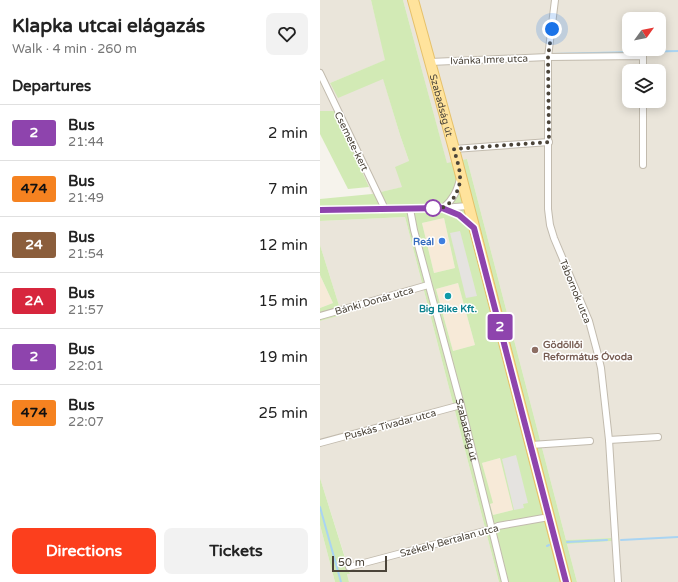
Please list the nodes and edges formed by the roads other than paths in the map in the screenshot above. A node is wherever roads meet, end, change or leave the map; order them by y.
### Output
1 (413, 0) edge
2 (556, 0) edge
3 (548, 57) junction
4 (430, 62) junction
5 (643, 64) edge
6 (320, 73) edge
7 (643, 108) edge
8 (549, 142) junction
9 (454, 149) junction
10 (643, 165) dead end
11 (460, 177) junction
12 (468, 206) junction
13 (442, 208) junction
14 (385, 209) junction
15 (410, 209) junction
16 (320, 210) edge
17 (474, 228) junction
18 (428, 285) junction
19 (320, 316) edge
20 (461, 405) junction
21 (658, 436) dead end
22 (609, 440) junction
23 (590, 441) dead end
24 (320, 443) edge
25 (531, 445) junction
26 (549, 517) junction
27 (492, 529) junction
28 (349, 567) dead end
29 (505, 582) edge
30 (566, 582) edge
31 (618, 582) edge

1 - 4 main road, Szabadság út
2 - 3 street, Tábornok utca
3 - 4 street, Ivánka Imre utca
3 - 5 street, Ivánka Imre utca
3 - 8 street, Tábornok utca
4 - 9 main road, Szabadság út
6 - 14 street, Csemete-kert
7 - 10 street
8 - 9 street
8 - 22 street, Tábornok utca
9 - 11 main road, Szabadság út
11 - 12 main road, Szabadság út
11 - 13 street
12 - 13 street
12 - 17 main road, Szabadság út
13 - 15 street
13 - 17 street
14 - 15 street
14 - 16 street
15 - 18 street, Szabadság út
17 - 25 main road, Szabadság út
18 - 19 street, Bánki Donát utca
18 - 20 street, Szabadság út
20 - 24 street, Puskás Tivadar utca
20 - 27 street, Szabadság út
21 - 22 street
22 - 31 street, Tábornok utca
23 - 25 street
25 - 26 main road, Szabadság út
26 - 27 street, Székely Bertalan utca
26 - 30 main road, Szabadság út
27 - 28 street, Székely Bertalan utca
27 - 29 street, Szabadság út

